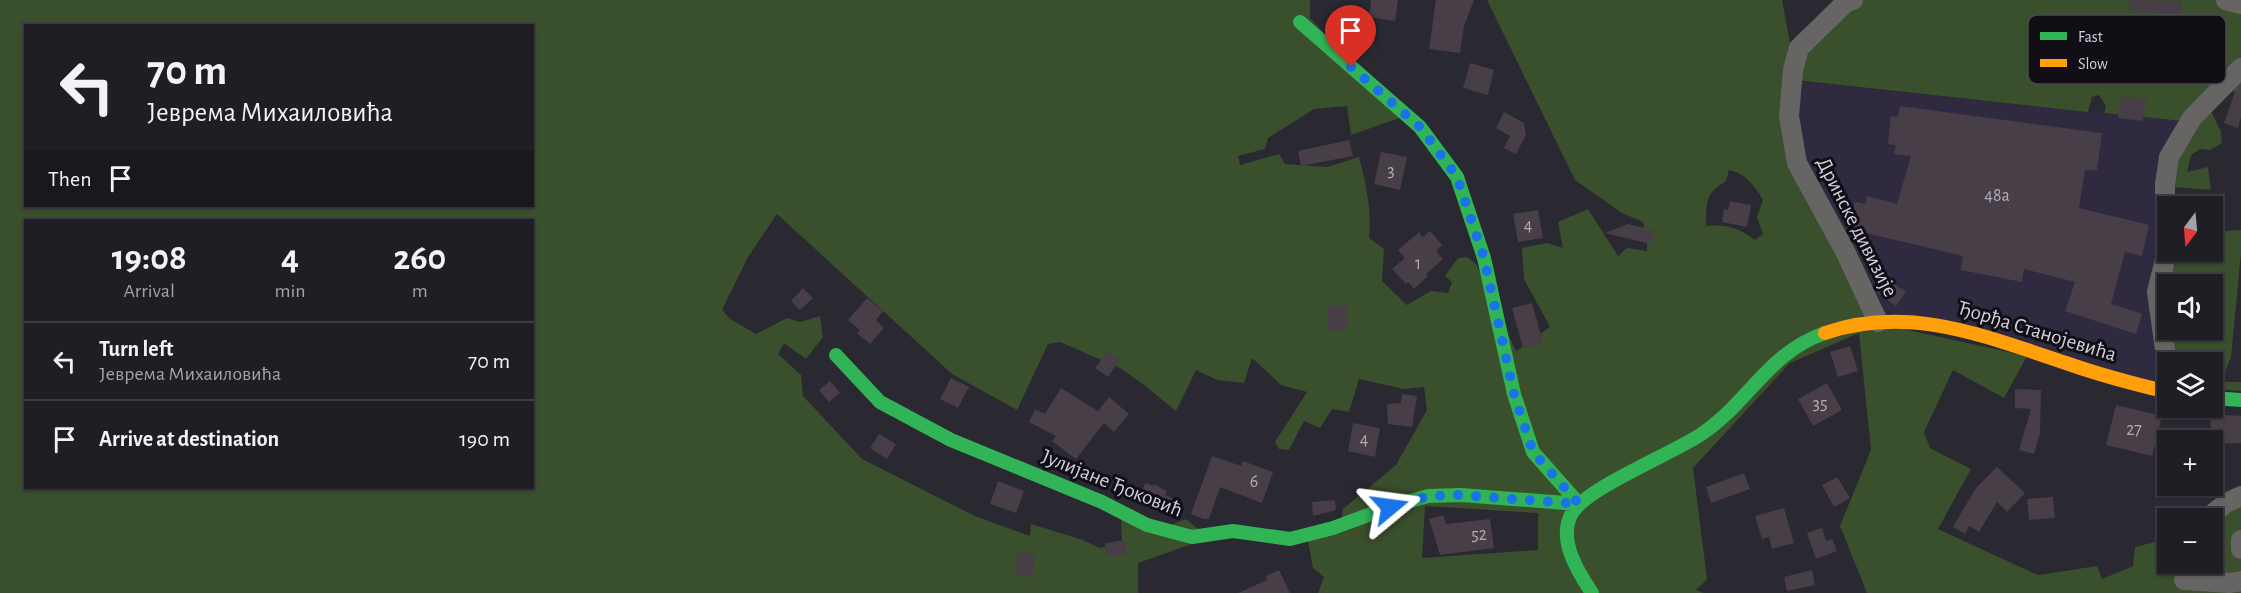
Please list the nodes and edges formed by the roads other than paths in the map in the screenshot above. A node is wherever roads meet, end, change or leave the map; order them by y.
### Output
1 (1853, 0) edge
2 (2226, 0) edge
3 (2241, 4) edge
4 (1300, 22) dead end
5 (2241, 68) edge
6 (2226, 83) edge
7 (2225, 84) edge
8 (1878, 322) junction
9 (2165, 352) edge
10 (836, 355) dead end
11 (2157, 389) edge
12 (2223, 399) edge
13 (2241, 400) edge
14 (2241, 496) edge
15 (1579, 504) junction
16 (2220, 508) edge
17 (2241, 540) edge
18 (2241, 549) edge
19 (2183, 579) edge
20 (2241, 581) edge
21 (1592, 593) edge

1 - 8 street, Дринске дивизије
2 - 3 street
4 - 15 street
5 - 6 street
7 - 9 street
8 - 11 street, Ђорђа Станојевића
8 - 15 street, Ђорђа Станојевића
10 - 15 street, Јулијане Ђоковић
12 - 13 street
14 - 16 street
15 - 21 street
17 - 18 street
19 - 20 street

